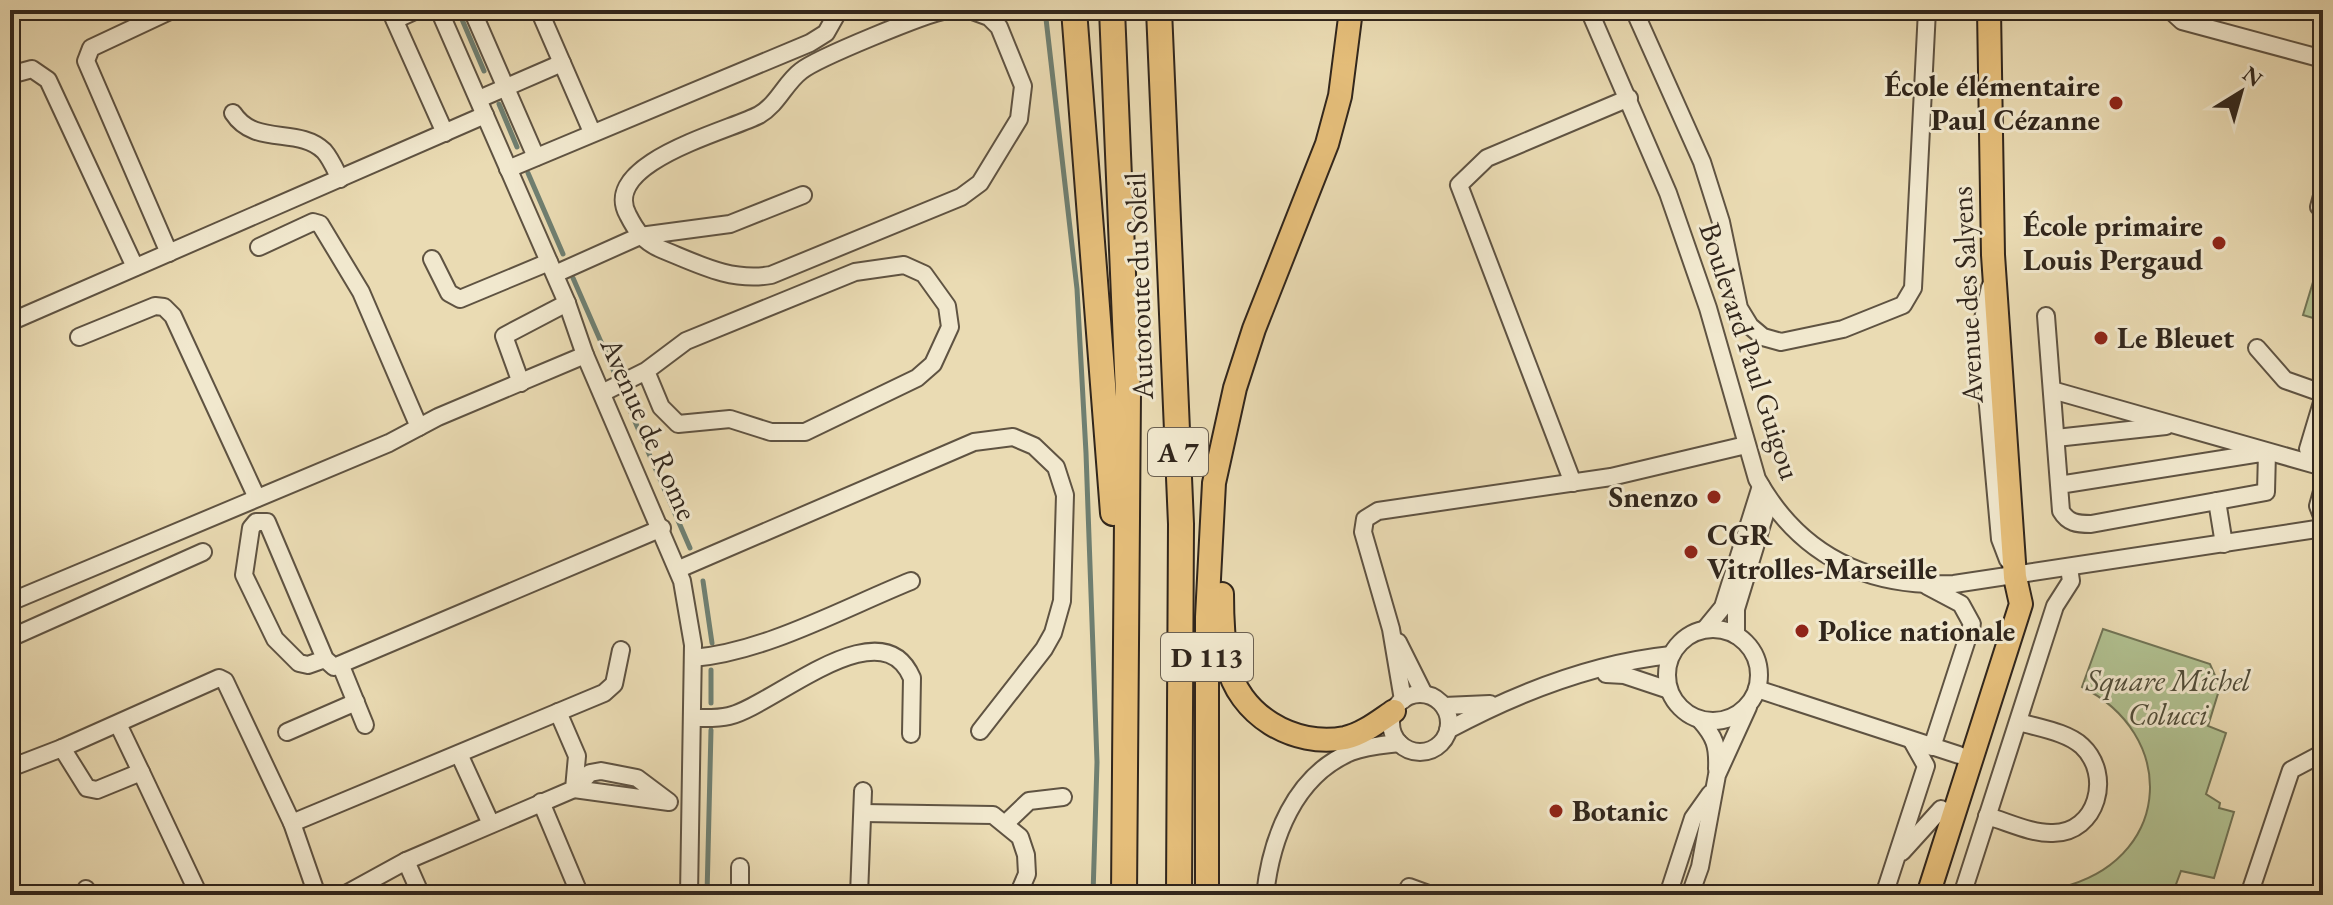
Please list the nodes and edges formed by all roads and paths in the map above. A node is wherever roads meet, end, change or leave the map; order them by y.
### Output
1 (172, 10) edge
2 (417, 10) edge
3 (439, 10) edge
4 (472, 10) edge
5 (539, 10) edge
6 (839, 10) edge
7 (947, 10) edge
8 (970, 10) edge
9 (1074, 10) edge
10 (1112, 10) edge
11 (1159, 10) edge
12 (1351, 10) edge
13 (1589, 10) edge
14 (1634, 10) edge
15 (1927, 10) edge
16 (1989, 10) edge
17 (2170, 10) edge
18 (392, 15) edge
19 (2323, 59) edge
20 (562, 63) junction
21 (10, 75) edge
22 (506, 87) junction
23 (1629, 98) junction
24 (482, 107) junction
25 (233, 113) dead end
26 (592, 132) junction
27 (445, 133) junction
28 (536, 157) junction
29 (508, 169) junction
30 (340, 179) junction
31 (803, 195) dead end
32 (640, 236) junction
33 (259, 247) dead end
34 (169, 253) junction
35 (432, 259) dead end
36 (135, 267) junction
37 (552, 268) junction
38 (567, 303) junction
39 (2046, 316) dead end
40 (10, 322) edge
41 (79, 337) dead end
42 (2257, 348) dead end
43 (585, 355) junction
44 (646, 371) junction
45 (521, 383) junction
46 (2052, 390) junction
47 (602, 393) junction
48 (2323, 398) edge
49 (1227, 420) junction
50 (2175, 425) junction
51 (419, 427) junction
52 (2056, 438) junction
53 (1746, 445) junction
54 (2267, 452) junction
55 (2323, 454) edge
56 (2323, 467) edge
57 (1573, 483) junction
58 (2059, 485) junction
59 (2323, 488) edge
60 (1765, 494) junction
61 (257, 498) junction
62 (2217, 501) junction
63 (2323, 519) edge
64 (662, 528) junction
65 (2323, 528) edge
66 (1793, 529) junction
67 (1757, 540) junction
68 (2224, 544) junction
69 (203, 552) dead end
70 (2069, 568) junction
71 (679, 569) junction
72 (2015, 577) junction
73 (911, 581) dead end
74 (1926, 585) junction
75 (10, 602) edge
76 (1126, 622) junction
77 (1391, 629) junction
78 (1705, 629) junction
79 (1736, 635) junction
80 (10, 638) edge
81 (621, 650) dead end
82 (1671, 655) junction
83 (693, 658) junction
84 (325, 659) junction
85 (341, 666) junction
86 (1588, 673) junction
87 (1757, 689) junction
88 (1669, 690) junction
89 (1424, 694) junction
90 (1182, 700) junction
91 (356, 702) junction
92 (1496, 704) junction
93 (1749, 705) junction
94 (1398, 706) junction
95 (1444, 706) junction
96 (558, 712) junction
97 (692, 718) junction
98 (1700, 720) junction
99 (2019, 722) junction
100 (118, 724) junction
101 (365, 725) dead end
102 (1448, 730) junction
103 (980, 731) dead end
104 (287, 732) dead end
105 (911, 734) dead end
106 (1912, 741) junction
107 (1399, 743) junction
108 (1932, 747) junction
109 (62, 748) junction
110 (2323, 753) edge
111 (459, 754) junction
112 (1959, 755) junction
113 (10, 768) edge
114 (141, 772) junction
115 (1715, 782) junction
116 (574, 789) junction
117 (863, 791) dead end
118 (1063, 797) dead end
119 (541, 802) junction
120 (1941, 809) junction
121 (691, 812) junction
122 (863, 813) junction
123 (1987, 816) junction
124 (292, 823) junction
125 (1006, 823) junction
126 (491, 824) junction
127 (1897, 857) junction
128 (406, 861) junction
129 (740, 867) dead end
130 (1409, 887) dead end
131 (199, 895) edge
132 (317, 895) edge
133 (344, 895) edge
134 (421, 895) edge
135 (580, 895) edge
136 (689, 895) edge
137 (740, 895) edge
138 (859, 895) edge
139 (1018, 895) edge
140 (1124, 895) edge
141 (1179, 895) edge
142 (1190, 895) edge
143 (1207, 895) edge
144 (1265, 895) edge
145 (1431, 895) edge
146 (1668, 895) edge
147 (1690, 895) edge
148 (1884, 895) edge
149 (1914, 895) edge
150 (1928, 895) edge
151 (1962, 895) edge
152 (2250, 895) edge

1 - 34 street
2 - 18 street
3 - 24 street, Avenue de Rome
4 - 22 street
5 - 20 street
6 - 26 street
7 - 32 street
8 - 32 street
9 - 76 highway
10 - 76 highway, Autoroute du Soleil / A 7
11 - 90 highway, Autoroute du Soleil / A 7
12 - 49 main road, D 113
13 - 23 street, Boulevard Paul Guigou
14 - 15 street
16 - 72 main road, Avenue des Salyens
17 - 19 street
18 - 27 street
20 - 22 street
20 - 26 street
21 - 36 street
22 - 24 street
22 - 28 street
23 - 53 street, Boulevard Paul Guigou
23 - 57 street
24 - 27 street
24 - 29 street, Avenue de Rome
25 - 30 street
26 - 28 street
27 - 30 street
28 - 29 street
29 - 37 street, Avenue de Rome
30 - 34 street
31 - 32 street
32 - 37 street
33 - 51 street
34 - 36 street
35 - 37 street
36 - 40 street
37 - 38 street, Avenue de Rome
38 - 43 street, Avenue de Rome
38 - 45 street
39 - 46 street
41 - 61 street
42 - 48 street
43 - 45 street
43 - 47 street, Avenue de Rome
44 - 44 street
44 - 47 street
45 - 51 street
46 - 50 street
46 - 52 street
47 - 64 street, Avenue de Rome
48 - 55 street
49 - 94 main road
49 - 143 main road, D 113
50 - 52 street
50 - 54 street
51 - 61 street
52 - 58 street
53 - 57 street
53 - 60 street, Boulevard Paul Guigou
54 - 56 street
54 - 58 street
54 - 62 street
57 - 77 street
58 - 62 street
59 - 63 street
60 - 66 street, Boulevard Paul Guigou
60 - 67 street
60 - 78 street
61 - 75 street
62 - 68 street
64 - 71 street, Avenue de Rome
64 - 85 street
65 - 68 street, Boulevard Paul Guigou
66 - 67 street
66 - 74 street, Boulevard Paul Guigou
67 - 79 street
68 - 70 street, Boulevard Paul Guigou
69 - 80 street
70 - 72 street, Boulevard Paul Guigou
70 - 99 street
71 - 83 street, Avenue de Rome
71 - 103 street
72 - 74 street, Boulevard Paul Guigou
72 - 112 main road
72 - 150 main road, Avenue des Salyens
73 - 83 street
74 - 108 street
76 - 140 highway, Autoroute du Soleil / A 7
77 - 89 street
77 - 94 street
78 - 79 street
78 - 82 street
79 - 87 street
81 - 96 street
82 - 86 street
82 - 88 street
83 - 97 street, Avenue de Rome
84 - 84 street
84 - 85 street
85 - 91 street
86 - 88 street
86 - 92 street
87 - 93 street
87 - 106 street
88 - 98 street
89 - 94 street
89 - 95 street
90 - 141 highway, Autoroute du Soleil / A 7
90 - 142 highway
91 - 101 street
91 - 104 street
92 - 95 street
92 - 102 street
93 - 98 street
93 - 115 street
94 - 107 street
95 - 102 street
96 - 111 street
96 - 116 street
97 - 105 street
97 - 121 street, Avenue de Rome
98 - 115 street
99 - 123 street
99 - 123 street
100 - 109 street
100 - 114 street
100 - 124 street
102 - 107 street
106 - 108 street
106 - 127 street
107 - 144 street
108 - 112 street
109 - 113 street
109 - 114 street
110 - 152 street
111 - 124 street
111 - 126 street
112 - 120 main road
114 - 131 street
115 - 146 street
115 - 147 street
116 - 119 street
116 - 121 street
117 - 122 street
118 - 125 street
119 - 126 street
119 - 135 street
120 - 127 street
120 - 149 main road
121 - 136 street, Avenue de Rome
122 - 125 street
122 - 138 street
123 - 151 street
124 - 132 street
125 - 139 street
126 - 128 street
127 - 148 street
128 - 133 street
128 - 134 street
129 - 137 street
130 - 145 street

